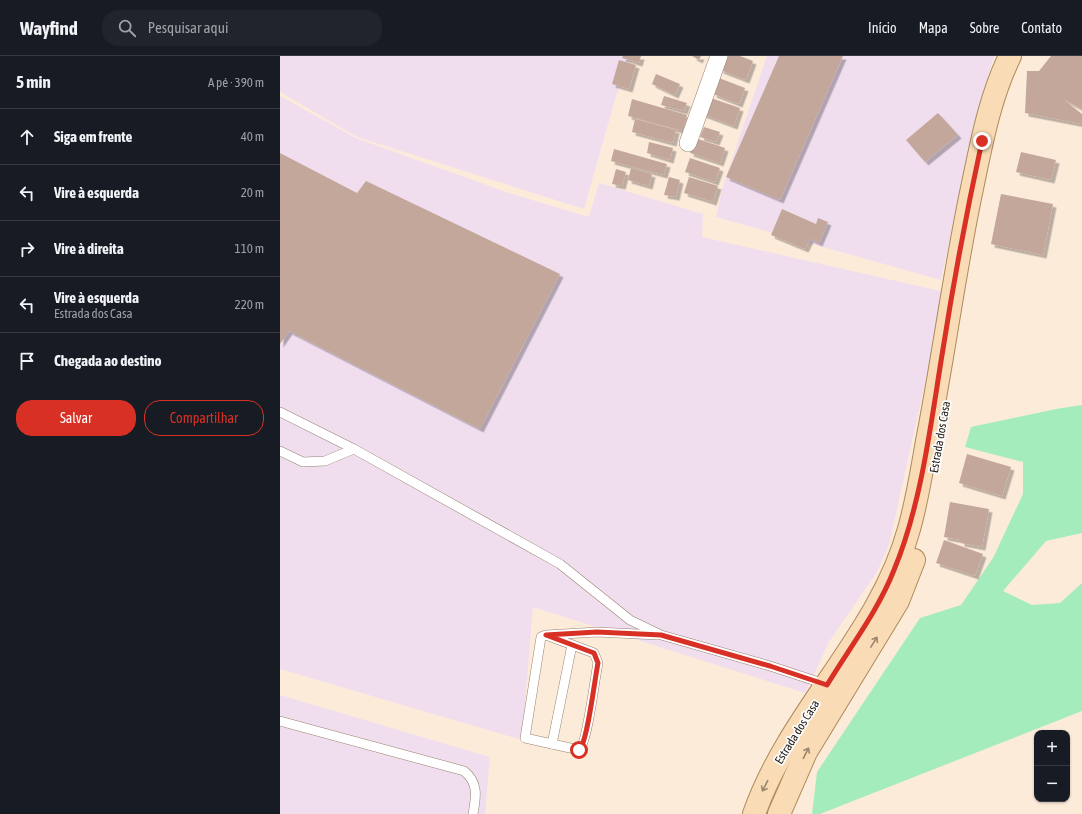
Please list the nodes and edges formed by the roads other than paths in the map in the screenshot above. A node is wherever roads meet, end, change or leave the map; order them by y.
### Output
1 (719, 56) edge
2 (1010, 56) edge
3 (1024, 56) edge
4 (688, 143) dead end
5 (280, 412) edge
6 (354, 449) junction
7 (280, 451) edge
8 (546, 635) junction
9 (661, 635) junction
10 (572, 645) junction
11 (835, 689) junction
12 (280, 721) edge
13 (552, 744) junction
14 (473, 814) edge
15 (754, 814) edge
16 (779, 814) edge

1 - 4 street
2 - 11 main road, Estrada dos Casa
11 -> 3 main road, Estrada dos Casa
5 - 6 lane
6 - 7 lane
6 - 9 lane
8 - 9 lane
8 - 10 lane
8 - 13 lane
9 - 11 lane
10 - 13 lane
10 - 13 lane
11 -> 15 main road, Estrada dos Casa
16 -> 11 main road, Estrada dos Casa
12 - 14 lane

